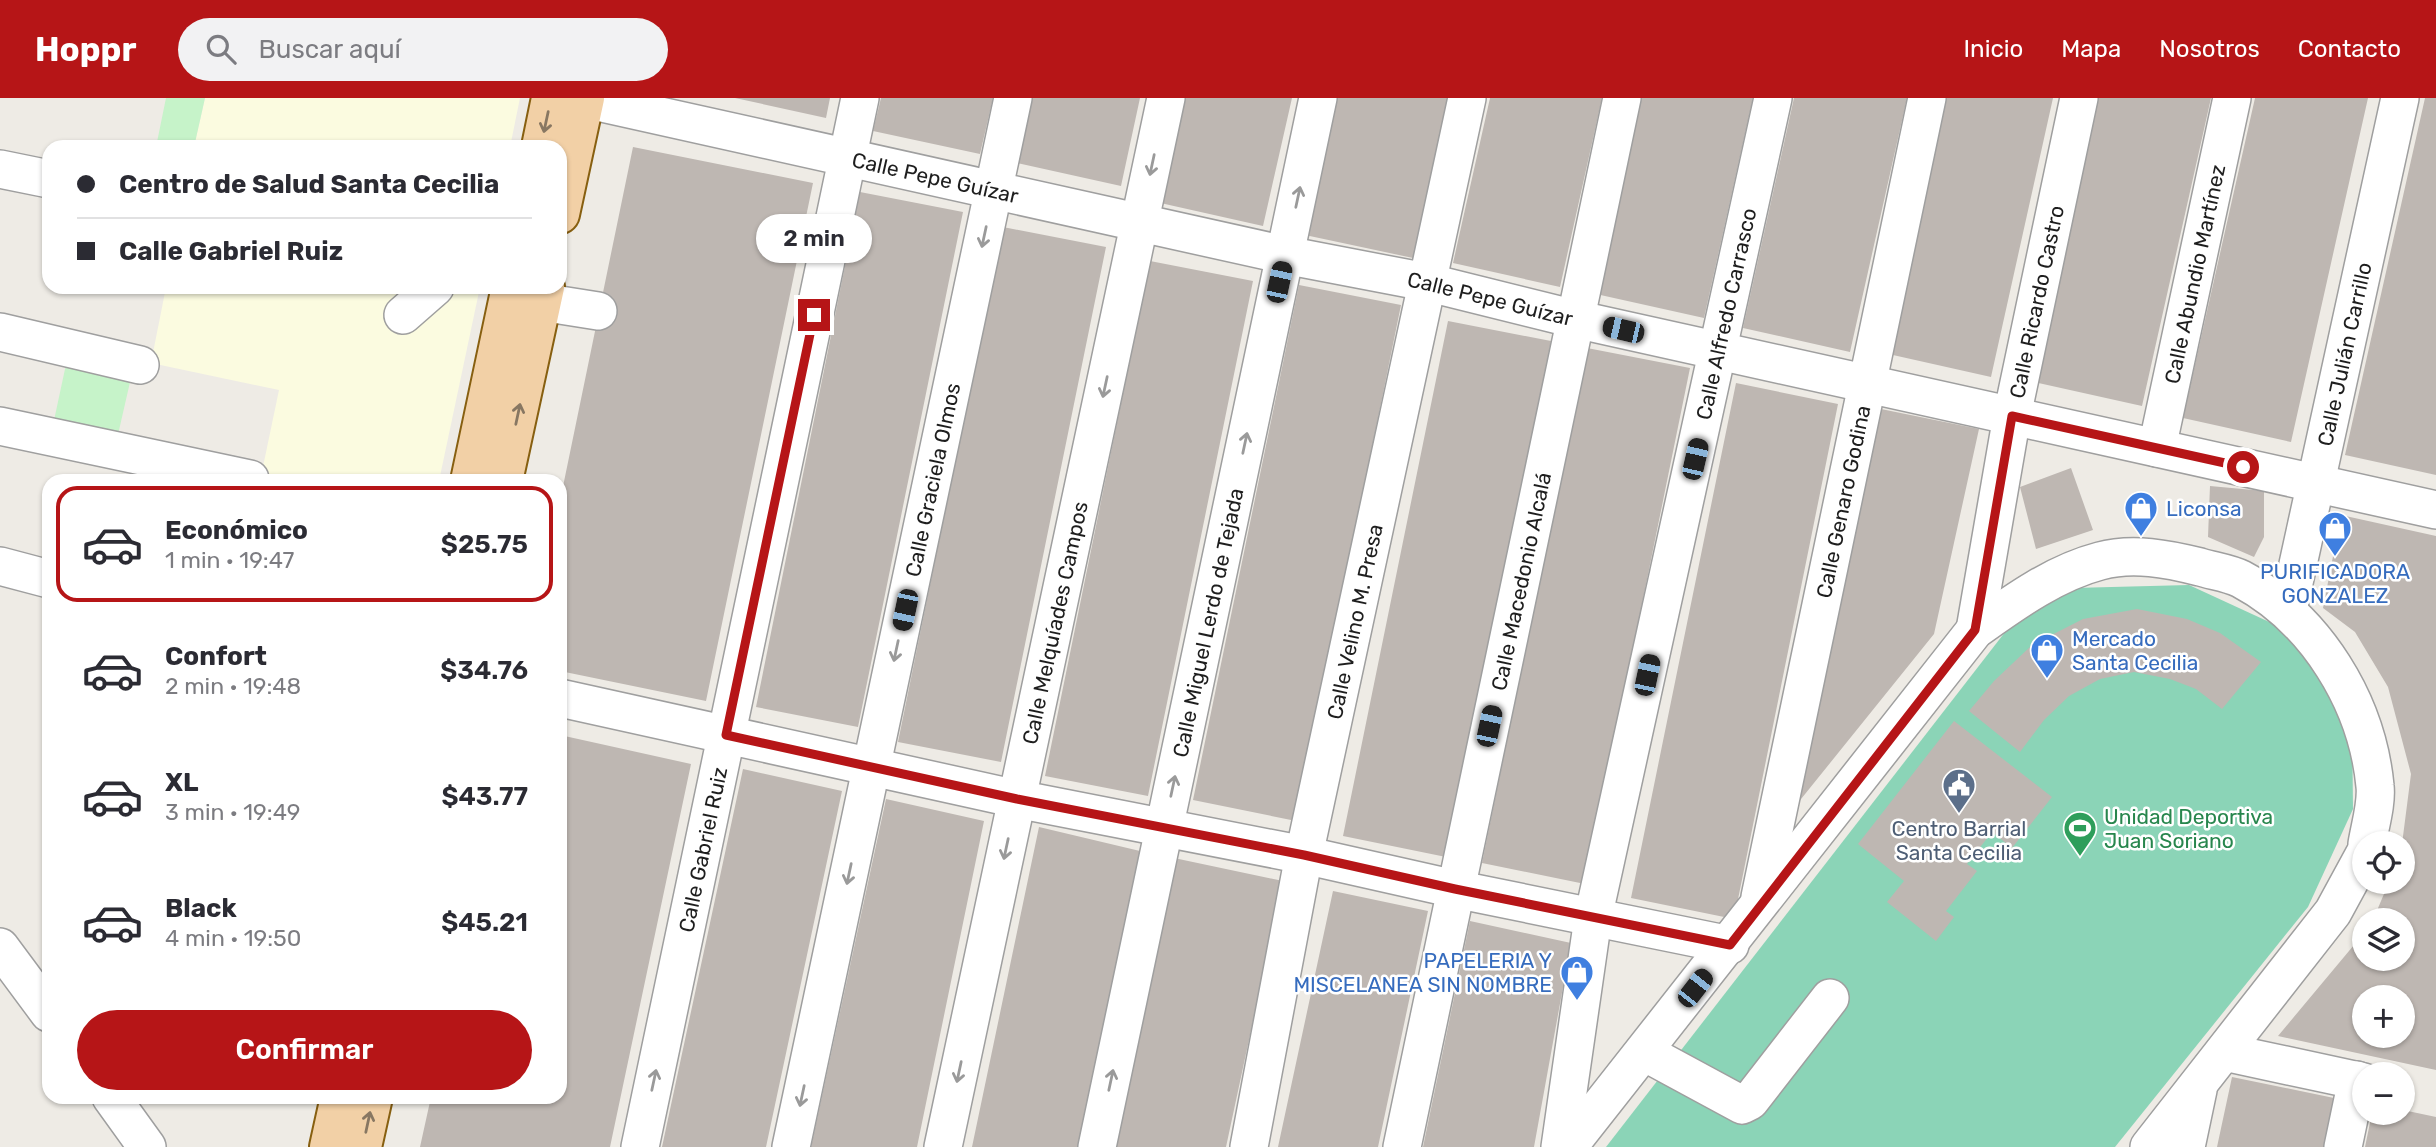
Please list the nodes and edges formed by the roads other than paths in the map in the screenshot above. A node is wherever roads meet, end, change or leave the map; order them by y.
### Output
1 (573, 98) edge
2 (860, 98) edge
3 (1013, 98) edge
4 (1166, 98) edge
5 (1318, 98) edge
6 (1467, 98) edge
7 (1622, 98) edge
8 (1773, 98) edge
9 (1927, 98) edge
10 (2079, 98) edge
11 (2232, 98) edge
12 (2400, 98) edge
13 (546, 140) edge
14 (567, 152) edge
15 (847, 158) junction
16 (0, 169) edge
17 (42, 178) edge
18 (993, 190) junction
19 (1140, 222) junction
20 (1285, 255) junction
21 (1426, 282) junction
22 (427, 294) edge
23 (531, 294) edge
24 (532, 294) edge
25 (539, 294) edge
26 (598, 311) dead end
27 (403, 315) dead end
28 (1575, 319) junction
29 (0, 331) edge
30 (1720, 351) junction
31 (140, 365) dead end
32 (1867, 384) junction
33 (2012, 416) junction
34 (0, 426) edge
35 (2157, 449) junction
36 (226, 474) edge
37 (472, 474) edge
38 (504, 474) edge
39 (2318, 484) junction
40 (2436, 510) edge
41 (0, 566) edge
42 (42, 577) edge
43 (2288, 610) junction
44 (1975, 630) junction
45 (567, 700) edge
46 (726, 735) junction
47 (872, 767) junction
48 (1017, 799) junction
49 (1164, 830) junction
50 (2369, 831) edge
51 (1304, 855) junction
52 (2352, 877) edge
53 (1455, 889) junction
54 (1758, 905) junction
55 (1593, 918) junction
56 (1730, 945) junction
57 (0, 947) edge
58 (1829, 998) dead end
59 (42, 1004) edge
60 (1644, 1052) junction
61 (2224, 1052) junction
62 (2352, 1079) edge
63 (2200, 1082) junction
64 (116, 1104) edge
65 (338, 1104) edge
66 (371, 1104) edge
67 (2352, 1112) edge
68 (147, 1147) edge
69 (329, 1147) edge
70 (362, 1147) edge
71 (639, 1147) edge
72 (791, 1147) edge
73 (943, 1147) edge
74 (1097, 1147) edge
75 (1249, 1147) edge
76 (1402, 1147) edge
77 (1560, 1147) edge
78 (1568, 1147) edge
79 (2149, 1147) edge
80 (2186, 1147) edge
81 (2343, 1147) edge

1 -> 13 main road
1 - 14 main road
1 - 15 street, Calle Pepe Guízar
2 - 15 street, Calle Gabriel Ruiz
3 - 18 street, Calle Graciela Olmos
4 -> 19 street, Calle Melquíades Campos
20 -> 5 street, Calle Miguel Lerdo de Tejada
6 - 21 street, Calle Velino M. Presa
7 - 28 street, Calle Macedonio Alcalá
8 - 30 street, Calle Alfredo Carrasco
9 - 32 street, Calle Genaro Godina
10 - 33 street, Calle Ricardo Castro
11 - 35 street, Calle Abundio Martínez
12 - 39 street, Calle Julián Carrillo
15 - 18 street, Calle Pepe Guízar
15 - 46 street, Calle Gabriel Ruiz
16 - 17 street
18 - 19 street, Calle Pepe Guízar
18 -> 47 street, Calle Graciela Olmos
19 - 20 street, Calle Pepe Guízar
19 -> 48 street, Calle Melquíades Campos
20 - 21 street, Calle Pepe Guízar
49 -> 20 street, Calle Miguel Lerdo de Tejada
21 - 28 street, Calle Pepe Guízar
21 - 51 street, Calle Velino M. Presa
22 - 27 street
23 - 37 main road
38 -> 24 main road
25 - 26 street
28 - 30 street, Calle Pepe Guízar
28 - 53 street, Calle Macedonio Alcalá
29 - 31 street
30 - 32 street, Calle Pepe Guízar
30 - 55 street, Calle Alfredo Carrasco
32 - 33 street, Calle Pepe Guízar
32 - 54 street, Calle Genaro Godina
33 - 35 street, Calle Pepe Guízar
33 - 44 street, Calle Ricardo Castro
34 - 36 street
35 - 39 street, Calle Pepe Guízar
39 - 40 street, Calle Pepe Guízar
39 - 43 street, Calle Julián Carrillo
41 - 42 street
43 - 44 street
43 - 50 street
44 - 54 street
45 - 46 street
46 - 47 street
71 -> 46 street, Calle Gabriel Ruiz
47 - 48 street
47 -> 72 street, Calle Graciela Olmos
48 - 49 street
48 -> 73 street, Calle Melquíades Campos
49 - 51 street
74 -> 49 street, Calle Miguel Lerdo de Tejada
51 - 53 street
51 - 75 street, Calle Velino M. Presa
52 - 61 street
53 - 55 street
53 - 76 street, Calle Macedonio Alcalá
54 - 56 street
55 - 56 street
55 - 77 street, Calle Alfredo Carrasco
56 - 60 street
57 - 59 street
58 - 60 street
60 - 78 street
61 - 62 street
61 - 63 street
63 - 79 street
63 - 80 street
64 - 68 street
65 - 69 main road
70 -> 66 main road
67 - 81 street

